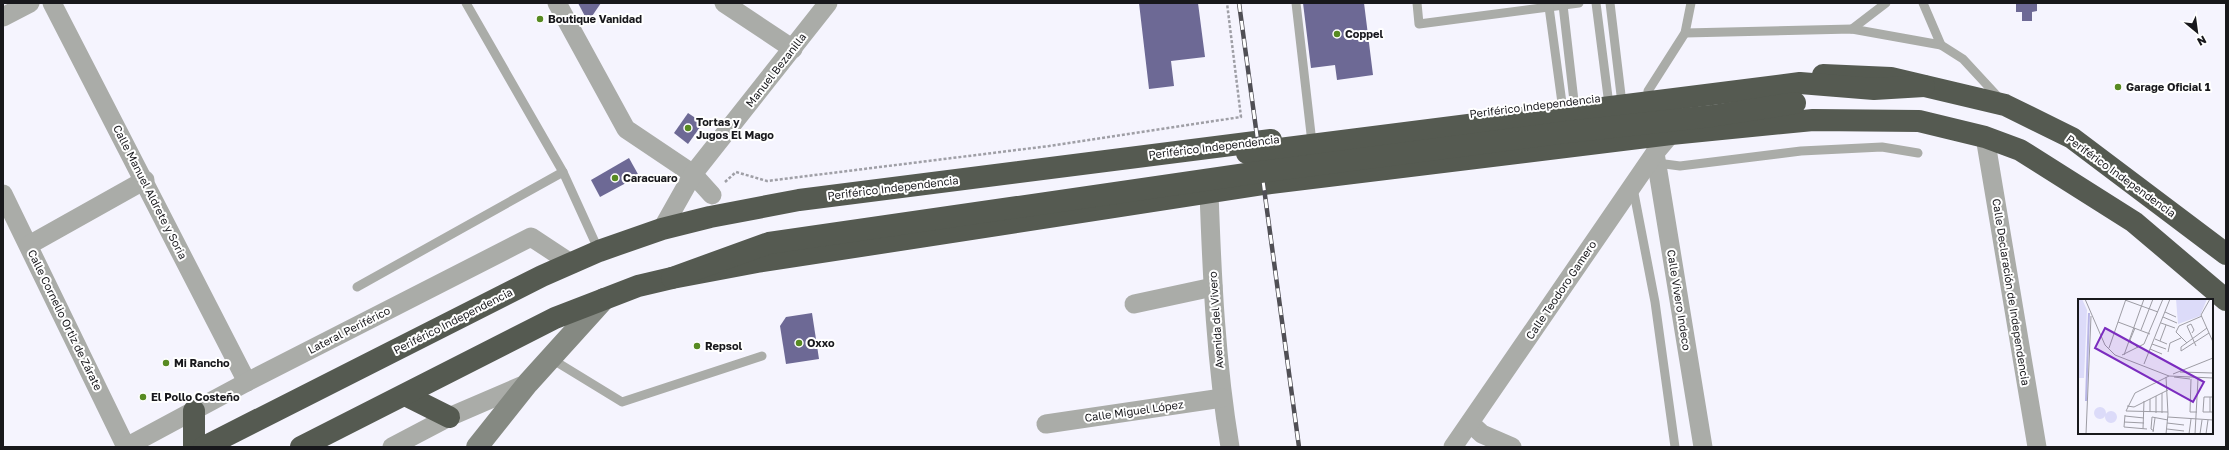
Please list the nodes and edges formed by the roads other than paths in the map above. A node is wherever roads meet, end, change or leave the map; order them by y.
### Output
1 (30, 3) edge
2 (52, 3) edge
3 (466, 3) edge
4 (557, 3) edge
5 (724, 3) edge
6 (828, 3) edge
7 (1296, 3) edge
8 (1417, 3) edge
9 (1579, 3) edge
10 (1596, 3) edge
11 (1610, 3) edge
12 (1691, 3) edge
13 (1886, 3) edge
14 (1923, 3) edge
15 (1555, 5) edge
16 (3, 17) edge
17 (1852, 30) junction
18 (1685, 33) junction
19 (1941, 45) junction
20 (793, 49) junction
21 (1924, 86) junction
22 (1648, 91) junction
23 (1615, 96) junction
24 (1568, 102) junction
25 (2005, 105) junction
26 (1908, 121) junction
27 (1312, 134) junction
28 (1671, 134) junction
29 (1985, 137) junction
30 (1918, 153) dead end
31 (1656, 158) junction
32 (1269, 161) junction
33 (563, 172) junction
34 (693, 174) junction
35 (144, 180) junction
36 (1632, 186) junction
37 (1209, 192) junction
38 (3, 194) edge
39 (712, 195) road end
40 (662, 229) junction
41 (29, 245) junction
42 (599, 251) junction
43 (2226, 254) edge
44 (572, 264) junction
45 (672, 278) junction
46 (357, 287) dead end
47 (1213, 287) junction
48 (604, 299) junction
49 (2226, 300) edge
50 (1134, 304) dead end
51 (762, 356) dead end
52 (550, 358) junction
53 (247, 382) junction
54 (528, 383) junction
55 (405, 395) junction
56 (1222, 398) junction
57 (194, 411) junction
58 (449, 417) junction
59 (1470, 423) junction
60 (1046, 424) dead end
61 (126, 447) edge
62 (194, 447) edge
63 (204, 447) edge
64 (301, 447) edge
65 (392, 447) edge
66 (476, 447) edge
67 (1230, 447) edge
68 (1453, 447) edge
69 (1512, 447) edge
70 (1675, 447) edge
71 (1703, 447) edge
72 (2037, 447) edge

1 - 16 street
2 - 35 street, Calle Manuel Aldrete y Soria
3 - 33 lane
4 - 34 street
5 - 20 street
6 - 20 street, Manuel Bezanilla
7 - 27 lane
8 - 15 lane
9 - 15 lane
10 - 23 lane
11 - 23 lane
12 - 18 lane
13 - 17 lane
14 - 19 lane
15 - 24 lane
15 - 24 lane
17 - 18 lane
17 - 19 lane
18 - 22 lane
19 - 25 lane
20 - 34 street, Manuel Bezanilla
21 - 22 highway, Periférico Independencia
21 - 25 highway, Periférico Independencia
21 - 32 highway, bridge
22 - 23 highway, Periférico Independencia
23 - 24 highway, Periférico Independencia
24 - 27 highway, Periférico Independencia
25 - 43 highway, Periférico Independencia
26 - 28 highway, Periférico Independencia
26 - 29 highway, Periférico Independencia
26 - 32 highway, bridge
27 - 32 highway, Periférico Independencia
28 - 31 street, Calle Teodoro Gamero
28 - 32 highway, Periférico Independencia
29 - 49 highway, Periférico Independencia
29 - 72 street, Calle Declaración de Independencia
30 - 31 lane
31 - 36 street, Calle Teodoro Gamero
31 - 71 street, Calle Vivero Indeco
32 - 37 highway, Periférico Independencia
32 - 40 highway, bridge
32 - 40 highway, Periférico Independencia
32 - 45 highway, bridge
33 - 42 lane
33 - 46 lane
34 - 39 street
34 - 40 street, Manuel Bezanilla
35 - 41 street
35 - 53 street, Calle Manuel Aldrete y Soria
36 - 59 street, Calle Teodoro Gamero
36 - 70 lane
37 - 45 highway, Periférico Independencia
37 - 47 street, Avenida del Vivero
38 - 41 street, Calle Cornelio Ortiz de Zárate
40 - 42 highway, Periférico Independencia
41 - 61 street, Calle Cornelio Ortiz de Zárate
42 - 44 highway, Periférico Independencia
44 - 53 street, Lateral Periférico
44 - 63 highway, Periférico Independencia
45 - 48 highway
47 - 50 street
47 - 56 street, Avenida del Vivero
48 - 52 street
48 - 55 highway
51 - 52 lane
52 - 54 street
53 - 57 street, Lateral Periférico
54 - 58 street
54 - 66 street
55 - 58 highway
55 - 64 highway
56 - 60 street, Calle Miguel López
56 - 67 street, Avenida del Vivero
57 - 61 street, Lateral Periférico
57 - 62 highway
58 - 65 street
59 - 68 street, Calle Teodoro Gamero
59 - 69 street

